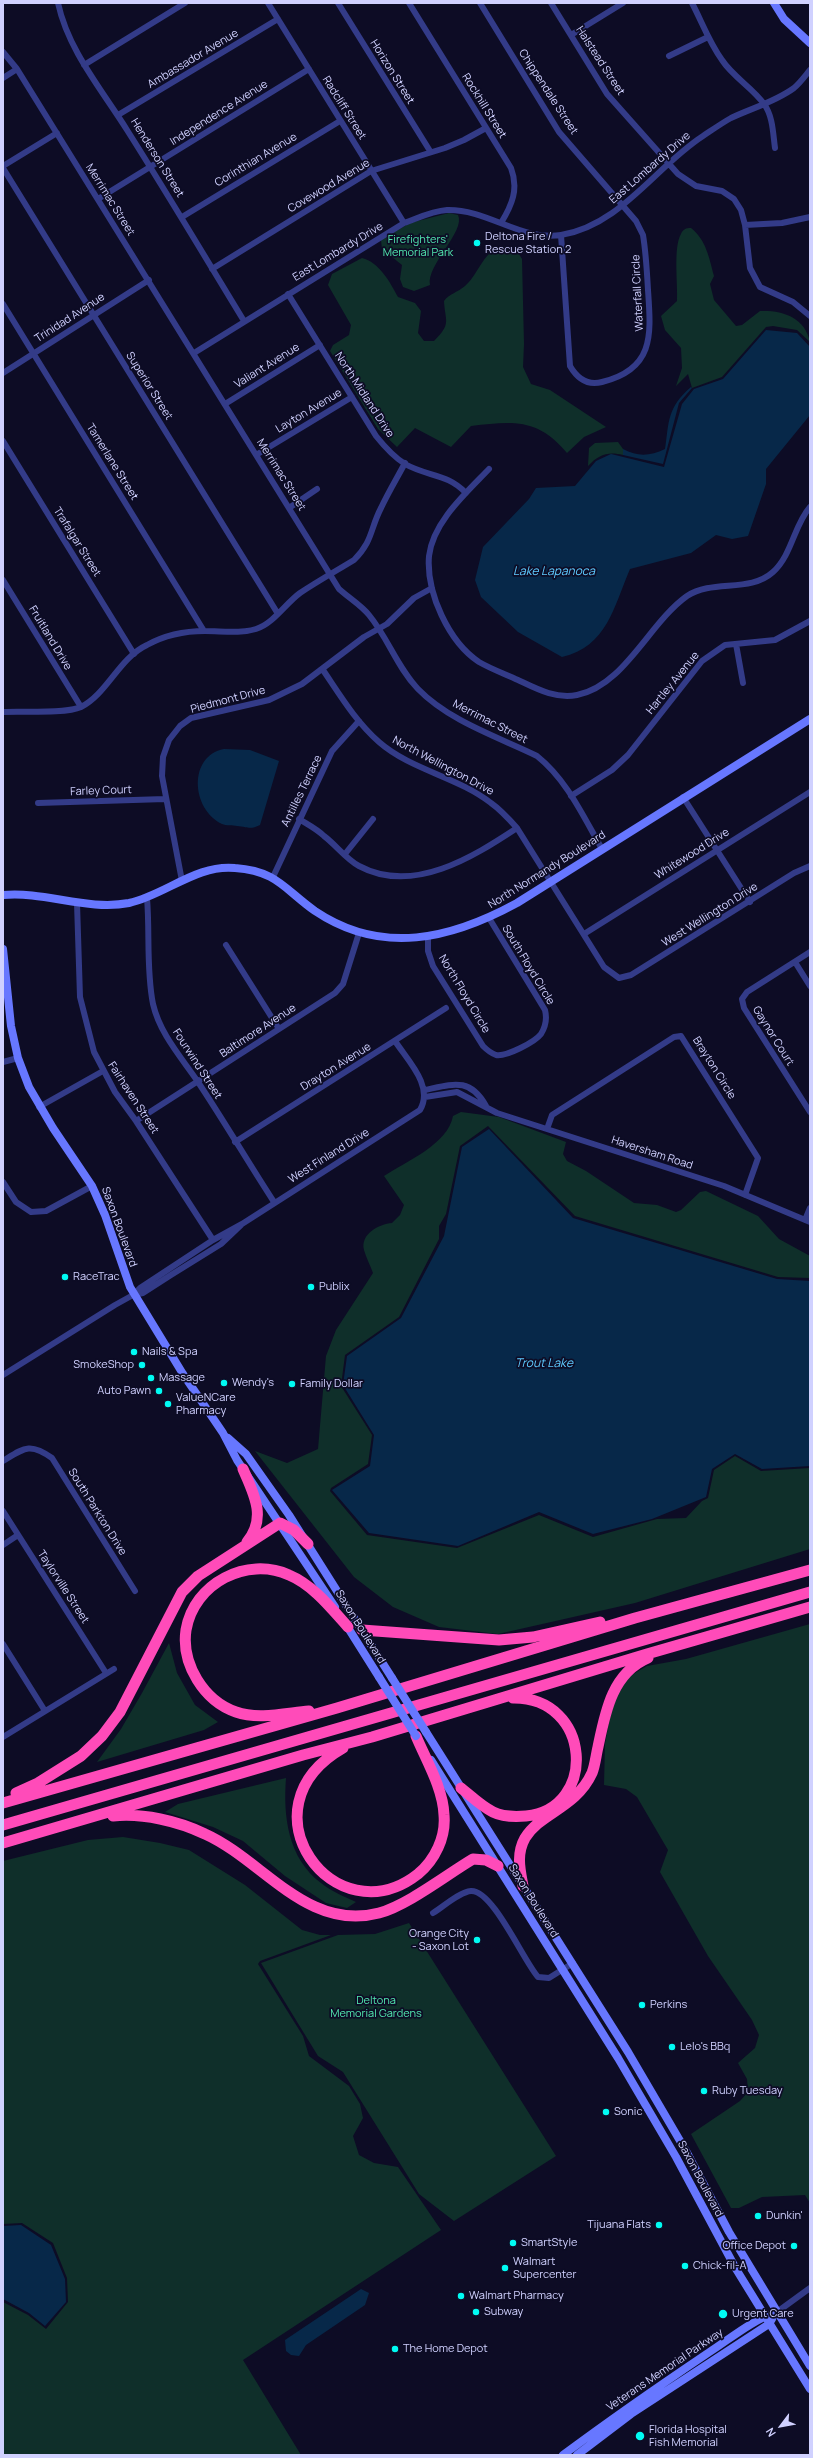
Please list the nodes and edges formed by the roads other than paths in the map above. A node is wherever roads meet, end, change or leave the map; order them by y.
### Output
1 (58, 3) edge
2 (185, 3) edge
3 (268, 3) edge
4 (338, 3) edge
5 (409, 3) edge
6 (480, 3) edge
7 (551, 3) edge
8 (623, 3) edge
9 (692, 3) edge
10 (774, 3) edge
11 (278, 19) junction
12 (571, 35) junction
13 (708, 37) junction
14 (810, 43) edge
15 (3, 52) edge
16 (669, 56) dead end
17 (84, 65) junction
18 (17, 69) junction
19 (309, 69) junction
20 (810, 70) edge
21 (3, 78) edge
22 (764, 104) junction
23 (118, 115) junction
24 (340, 121) junction
25 (486, 128) junction
26 (57, 133) junction
27 (775, 148) dead end
28 (430, 152) junction
29 (668, 163) junction
30 (3, 167) edge
31 (150, 167) junction
32 (371, 171) junction
33 (98, 199) junction
34 (624, 205) junction
35 (182, 217) junction
36 (810, 217) edge
37 (404, 223) junction
38 (501, 223) junction
39 (745, 224) junction
40 (561, 235) junction
41 (212, 269) junction
42 (149, 280) junction
43 (288, 294) junction
44 (3, 304) edge
45 (93, 314) junction
46 (810, 316) edge
47 (244, 321) junction
48 (320, 345) junction
49 (194, 353) junction
50 (34, 354) junction
51 (3, 373) edge
52 (352, 397) junction
53 (225, 404) junction
54 (3, 441) edge
55 (256, 455) junction
56 (405, 463) junction
57 (489, 469) dead end
58 (317, 489) dead end
59 (466, 493) junction
60 (810, 507) edge
61 (289, 508) junction
62 (330, 575) junction
63 (3, 580) edge
64 (432, 588) junction
65 (278, 614) junction
66 (810, 620) edge
67 (378, 628) junction
68 (204, 631) junction
69 (736, 644) junction
70 (134, 654) junction
71 (323, 670) junction
72 (743, 683) dead end
73 (81, 707) junction
74 (3, 712) edge
75 (810, 718) edge
76 (359, 721) junction
77 (810, 792) edge
78 (571, 796) junction
79 (683, 797) junction
80 (165, 799) junction
81 (38, 803) dead end
82 (299, 818) junction
83 (372, 819) dead end
84 (517, 828) junction
85 (602, 848) junction
86 (717, 850) junction
87 (345, 854) junction
88 (810, 866) edge
89 (273, 877) junction
90 (182, 881) junction
91 (552, 881) junction
92 (3, 895) edge
93 (147, 898) junction
94 (750, 902) junction
95 (77, 903) junction
96 (489, 918) junction
97 (359, 933) junction
98 (584, 934) junction
99 (428, 937) junction
100 (226, 945) dead end
101 (3, 949) edge
102 (810, 952) edge
103 (795, 962) junction
104 (619, 978) joint
105 (810, 986) edge
106 (446, 1008) dead end
107 (279, 1029) junction
108 (395, 1041) junction
109 (495, 1055) joint
110 (18, 1058) junction
111 (3, 1062) edge
112 (102, 1071) junction
113 (197, 1081) junction
114 (425, 1093) junction
115 (39, 1106) junction
116 (486, 1106) junction
117 (810, 1112) edge
118 (136, 1121) junction
119 (547, 1129) junction
120 (235, 1142) junction
121 (3, 1182) edge
122 (92, 1186) junction
123 (745, 1195) junction
124 (274, 1202) junction
125 (810, 1208) edge
126 (807, 1221) edge
127 (242, 1224) junction
128 (213, 1240) junction
129 (221, 1244) junction
130 (134, 1295) junction
131 (3, 1375) edge
132 (223, 1433) junction
133 (3, 1462) edge
134 (243, 1469) junction
135 (3, 1511) edge
136 (280, 1522) junction
137 (18, 1535) junction
138 (308, 1544) junction
139 (3, 1545) edge
140 (244, 1546) junction
141 (810, 1570) edge
142 (135, 1590) dead end
143 (810, 1592) edge
144 (810, 1607) edge
145 (635, 1618) junction
146 (348, 1627) junction
147 (362, 1630) junction
148 (3, 1644) edge
149 (684, 1644) junction
150 (114, 1669) dead end
151 (106, 1673) junction
152 (501, 1699) junction
153 (338, 1708) junction
154 (45, 1711) junction
155 (421, 1734) junction
156 (3, 1737) edge
157 (372, 1737) junction
158 (461, 1788) junction
159 (3, 1800) edge
160 (3, 1803) edge
161 (83, 1820) junction
162 (3, 1826) edge
163 (3, 1843) edge
164 (498, 1866) junction
165 (523, 1886) junction
166 (433, 1913) dead end
167 (574, 1964) junction
168 (563, 1970) junction
169 (654, 2117) junction
170 (674, 2129) junction
171 (663, 2134) junction
172 (686, 2151) junction
173 (810, 2288) edge
174 (777, 2312) junction
175 (764, 2316) junction
176 (769, 2324) junction
177 (810, 2366) edge
178 (810, 2389) edge
179 (563, 2455) edge
180 (577, 2455) edge

1 - 17 street, Henderson Street
2 - 17 street
3 - 11 street, Radcliff Street
4 - 28 street, Horizon Street
5 - 25 street, Rockhill Street
6 - 34 street, Chippendale Street
7 - 12 street, Halstead Street
8 - 12 street
9 - 13 street
10 - 14 main road
11 - 19 street, Radcliff Street
11 - 23 street, Ambassador Avenue
12 - 29 street, Halstead Street
13 - 16 street
13 - 22 street
15 - 18 street, Merrimac Street
17 - 23 street, Henderson Street
18 - 21 street
18 - 26 street, Merrimac Street
19 - 24 street, Radcliff Street
19 - 31 street, Independence Avenue
20 - 22 street, East Lombardy Drive
22 - 27 street
22 - 29 street, East Lombardy Drive
23 - 31 street, Henderson Street
24 - 32 street, Radcliff Street
24 - 35 street, Corinthian Avenue
25 - 28 street, Covewood Avenue
25 - 38 street, Rockhill Street
26 - 30 street
26 - 33 street, Merrimac Street
28 - 32 street, Covewood Avenue
29 - 34 street, East Lombardy Drive
29 - 39 street
30 - 45 street, Superior Street
31 - 33 street, Independence Avenue
31 - 35 street, Henderson Street
32 - 37 street, Radcliff Street
32 - 41 street, Covewood Avenue
33 - 42 street, Merrimac Street
34 - 40 street, East Lombardy Drive
34 - 40 street, Waterfall Circle
35 - 41 street, Henderson Street
36 - 39 street
37 - 38 street, East Lombardy Drive
37 - 43 street, East Lombardy Drive
38 - 40 street, East Lombardy Drive
39 - 46 street
41 - 47 street, Henderson Street
42 - 45 street, Trinidad Avenue
42 - 49 street, Merrimac Street
43 - 47 street, East Lombardy Drive
43 - 48 street, North Midland Drive
44 - 50 street, Tamerlane Street
45 - 50 street, Trinidad Avenue
45 - 65 street, Superior Street
47 - 49 street, East Lombardy Drive
48 - 52 street, North Midland Drive
48 - 53 street, Valiant Avenue
49 - 53 street, Merrimac Street
50 - 51 street, Trinidad Avenue
50 - 68 street, Tamerlane Street
52 - 55 street, Layton Avenue
52 - 56 street, North Midland Drive
53 - 55 street, Merrimac Street
54 - 70 street, Trafalgar Street
55 - 61 street, Merrimac Street
56 - 59 street, North Midland Drive
56 - 62 street
57 - 59 street
58 - 61 street
59 - 64 street
60 - 64 street
61 - 62 street, Merrimac Street
62 - 65 street
62 - 67 street, Merrimac Street
63 - 73 street, Fruitland Drive
64 - 67 street, Piedmont Drive
65 - 68 street
66 - 69 street, Hartley Avenue
67 - 71 street, Piedmont Drive
67 - 78 street, Merrimac Street
68 - 70 street
69 - 72 street
69 - 78 street, Hartley Avenue
70 - 73 street
71 - 76 street, North Wellington Drive
71 - 80 street, Piedmont Drive
73 - 74 street
75 - 79 main road, North Normandy Boulevard
76 - 82 street, Antilles Terrace
76 - 84 street, North Wellington Drive
77 - 86 street, Whitewood Drive
78 - 85 street, Merrimac Street
79 - 85 main road, North Normandy Boulevard
79 - 86 street
80 - 81 street, Farley Court
80 - 90 street, Piedmont Drive
82 - 87 street
82 - 89 street, Antilles Terrace
83 - 87 street
84 - 87 street
84 - 91 street, North Wellington Drive
85 - 91 main road, North Normandy Boulevard
86 - 94 street
86 - 98 street, Whitewood Drive
88 - 94 street, West Wellington Drive
89 - 90 main road, North Normandy Boulevard
89 - 97 main road, North Normandy Boulevard
90 - 93 main road, North Normandy Boulevard
91 - 96 main road, North Normandy Boulevard
91 - 98 street, North Wellington Drive
92 - 95 main road, North Normandy Boulevard
93 - 95 main road, North Normandy Boulevard
93 - 113 street, Fourwind Street
94 - 104 street, West Wellington Drive
95 - 112 street, Fairhaven Street
96 - 99 main road, North Normandy Boulevard
96 - 109 street, South Floyd Circle
97 - 99 main road, North Normandy Boulevard
97 - 107 street, Baltimore Avenue
98 - 104 street, North Wellington Drive
99 - 109 street, North Floyd Circle
100 - 107 street
101 - 110 main road, Saxon Boulevard
102 - 103 street, Gaynor Court
103 - 105 street
103 - 117 street, Gaynor Court
106 - 108 street, Drayton Avenue
107 - 113 street, Baltimore Avenue
108 - 114 street
108 - 120 street, Drayton Avenue
110 - 111 street
110 - 115 main road, Saxon Boulevard
112 - 115 street
112 - 118 street, Fairhaven Street
113 - 118 street, Baltimore Avenue
113 - 120 street, Fourwind Street
114 - 116 street, Haversham Road
114 - 116 street, Haversham Road
114 - 124 street, West Finland Drive
115 - 122 main road, Saxon Boulevard
116 - 119 street, Haversham Road
118 - 128 street, Fairhaven Street
119 - 123 street, Haversham Road
119 - 123 street, Brayton Circle
120 - 124 street, Fourwind Street
121 - 122 street
122 - 130 main road, Saxon Boulevard
123 - 126 street, Haversham Road
124 - 127 street, West Finland Drive
125 - 126 street
127 - 128 street, West Finland Drive
127 - 129 street, West Finland Drive
128 - 129 street
128 - 130 street, West Finland Drive
129 - 130 street, West Finland Drive
130 - 131 street, West Finland Drive
130 - 132 main road, Saxon Boulevard
132 - 134 main road, Saxon Boulevard
132 - 138 main road, Saxon Boulevard
133 - 142 street, South Parkton Drive
134 - 136 main road, Saxon Boulevard
134 - 140 highway
135 - 137 street, Taylorville Street
136 - 138 highway
136 - 140 highway
136 - 146 main road, Saxon Boulevard
137 - 139 street
137 - 151 street, Taylorville Street
138 - 147 main road, Saxon Boulevard
140 - 159 highway
141 - 145 highway
143 - 162 highway
144 - 149 highway
145 - 147 highway
145 - 153 highway
146 - 153 highway
146 - 155 main road, Saxon Boulevard, bridge
147 - 155 main road, Saxon Boulevard, bridge
148 - 154 street
149 - 152 highway
149 - 165 highway
150 - 151 street
151 - 154 street
152 - 157 highway
152 - 158 highway
153 - 160 highway
154 - 156 street
155 - 157 highway
155 - 158 main road, Saxon Boulevard
155 - 164 main road, Saxon Boulevard
157 - 161 highway
158 - 165 main road, Saxon Boulevard
161 - 163 highway
161 - 164 highway
164 - 168 main road, Saxon Boulevard
165 - 167 main road, Saxon Boulevard
166 - 168 street
167 - 168 street
167 - 170 main road, Saxon Boulevard
168 - 169 main road, Saxon Boulevard
169 - 170 main road
169 - 171 main road, Saxon Boulevard
170 - 172 main road, Saxon Boulevard
171 - 172 main road
171 - 175 main road, Saxon Boulevard
172 - 174 main road, Saxon Boulevard
173 - 174 street
174 - 175 main road, Veterans Memorial Parkway
174 - 176 main road, Veterans Memorial Parkway
174 - 177 main road, Saxon Boulevard
175 - 176 main road, Saxon Boulevard
175 - 179 main road, Veterans Memorial Parkway
176 - 178 main road, Saxon Boulevard
176 - 180 main road, Veterans Memorial Parkway

